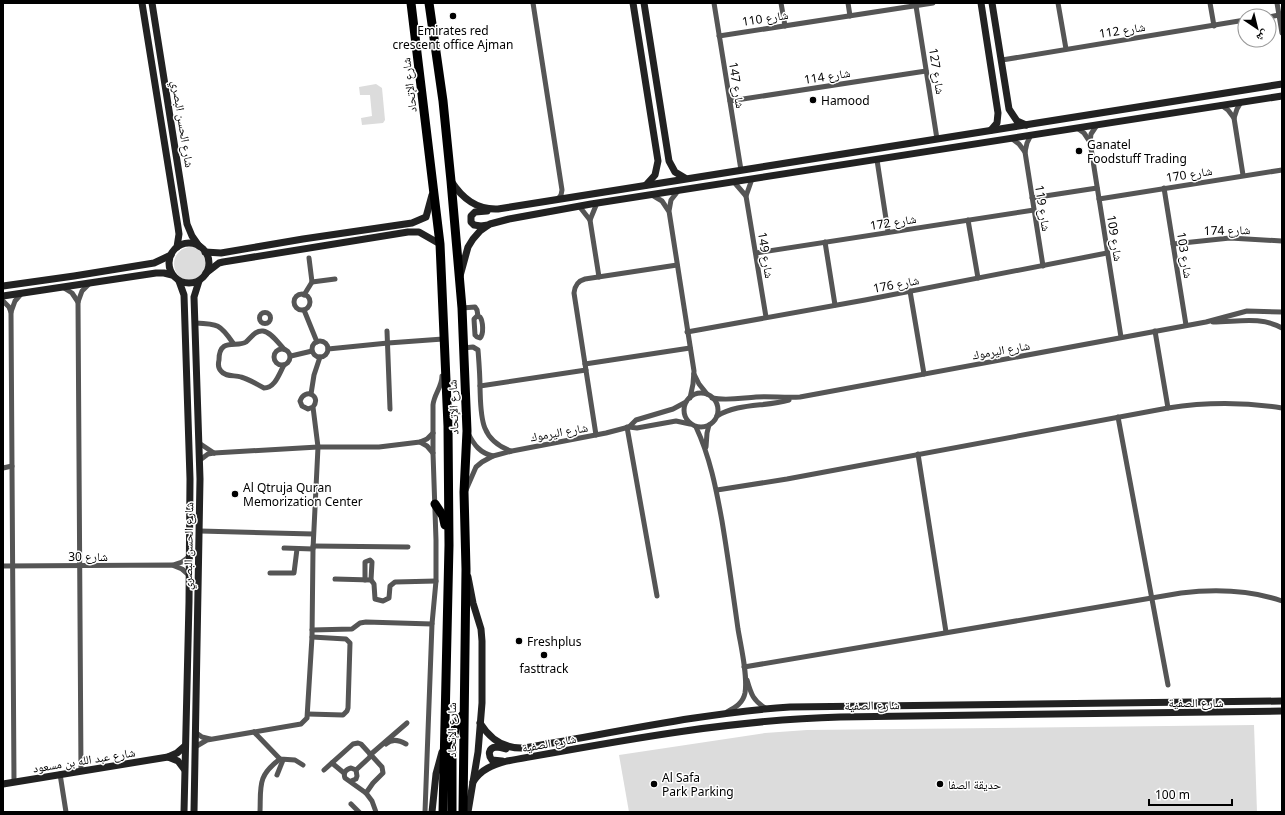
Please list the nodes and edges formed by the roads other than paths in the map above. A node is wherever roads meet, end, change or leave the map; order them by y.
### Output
1 (142, 3) edge
2 (152, 3) edge
3 (411, 3) edge
4 (429, 3) edge
5 (533, 3) edge
6 (633, 3) edge
7 (644, 3) edge
8 (714, 3) edge
9 (781, 3) edge
10 (848, 3) edge
11 (933, 3) edge
12 (981, 3) edge
13 (992, 3) edge
14 (1058, 3) edge
15 (1210, 3) edge
16 (1277, 3) edge
17 (916, 6) junction
18 (1279, 15) joint
19 (850, 16) junction
20 (1237, 22) edge
21 (785, 26) junction
22 (1214, 26) junction
23 (1282, 33) edge
24 (719, 36) junction
25 (1066, 49) junction
26 (1002, 60) junction
27 (926, 70) junction
28 (1005, 82) junction
29 (994, 83) junction
30 (1282, 84) edge
31 (1282, 96) edge
32 (730, 101) junction
33 (1241, 102) junction
34 (1221, 105) junction
35 (1082, 116) junction
36 (1234, 118) junction
37 (1098, 124) junction
38 (1026, 125) junction
39 (1084, 127) junction
40 (1076, 128) junction
41 (991, 130) junction
42 (1031, 135) junction
43 (1011, 138) junction
44 (937, 139) junction
45 (920, 142) junction
46 (1090, 142) junction
47 (667, 148) junction
48 (656, 149) junction
49 (921, 152) junction
50 (1025, 152) junction
51 (877, 160) junction
52 (751, 168) junction
53 (741, 170) junction
54 (1282, 170) edge
55 (1243, 175) junction
56 (685, 178) junction
57 (752, 179) junction
58 (451, 181) junction
59 (734, 182) junction
60 (646, 185) junction
61 (434, 187) junction
62 (1097, 188) junction
63 (1164, 188) junction
64 (562, 190) junction
65 (678, 191) junction
66 (652, 195) junction
67 (746, 196) junction
68 (570, 197) junction
69 (1032, 198) junction
70 (558, 199) junction
71 (1099, 199) junction
72 (597, 203) junction
73 (579, 206) junction
74 (492, 209) junction
75 (1034, 210) junction
76 (668, 211) junction
77 (590, 220) junction
78 (968, 220) junction
79 (490, 224) junction
80 (888, 232) junction
81 (1282, 241) edge
82 (825, 242) junction
83 (440, 244) junction
84 (1173, 244) junction
85 (199, 246) junction
86 (177, 247) junction
87 (206, 252) junction
88 (756, 253) junction
89 (1107, 253) junction
90 (171, 255) junction
91 (309, 258) dead end
92 (677, 265) junction
93 (1043, 266) junction
94 (206, 273) junction
95 (172, 275) junction
96 (599, 277) junction
97 (978, 278) junction
98 (335, 279) dead end
99 (458, 279) junction
100 (199, 280) junction
101 (179, 281) junction
102 (312, 282) junction
103 (90, 283) junction
104 (3, 286) edge
105 (63, 287) junction
106 (910, 291) junction
107 (22, 293) junction
108 (304, 295) junction
109 (3, 296) edge
110 (3, 301) edge
111 (78, 302) junction
112 (835, 305) junction
113 (462, 308) junction
114 (304, 310) junction
115 (11, 312) junction
116 (1282, 312) edge
117 (766, 317) junction
118 (1206, 322) junction
119 (195, 323) junction
120 (268, 323) dead end
121 (1186, 325) junction
122 (1282, 328) edge
123 (387, 330) dead end
124 (1155, 331) junction
125 (687, 332) junction
126 (268, 333) junction
127 (1120, 337) junction
128 (443, 339) junction
129 (316, 342) junction
130 (233, 343) junction
131 (388, 343) junction
132 (463, 348) junction
133 (476, 348) junction
134 (690, 348) junction
135 (284, 349) junction
136 (328, 349) junction
137 (312, 351) junction
138 (291, 356) junction
139 (320, 357) junction
140 (444, 357) junction
141 (585, 364) junction
142 (284, 365) junction
143 (586, 370) junction
144 (694, 371) junction
145 (924, 374) junction
146 (480, 386) junction
147 (311, 394) junction
148 (710, 396) junction
149 (800, 397) junction
150 (688, 400) junction
151 (313, 407) junction
152 (1168, 408) junction
153 (1282, 408) edge
154 (390, 409) dead end
155 (717, 416) junction
156 (1118, 417) junction
157 (690, 424) junction
158 (709, 425) junction
159 (628, 427) junction
160 (696, 427) junction
161 (467, 431) junction
162 (433, 434) junction
163 (596, 435) junction
164 (420, 442) junction
165 (199, 443) junction
166 (318, 447) junction
167 (706, 450) junction
168 (512, 451) junction
169 (214, 453) junction
170 (433, 453) junction
171 (918, 454) junction
172 (493, 456) junction
173 (200, 460) junction
174 (12, 466) junction
175 (3, 468) edge
176 (717, 490) junction
177 (464, 492) junction
178 (435, 504) junction
179 (200, 531) junction
180 (313, 534) junction
181 (449, 545) junction
182 (284, 548) dead end
183 (297, 548) junction
184 (313, 548) junction
185 (408, 548) dead end
186 (190, 556) junction
187 (172, 565) junction
188 (3, 566) edge
189 (13, 566) junction
190 (79, 566) junction
191 (466, 569) junction
192 (270, 573) dead end
193 (190, 576) junction
194 (335, 579) dead end
195 (365, 580) junction
196 (371, 580) junction
197 (436, 581) junction
198 (657, 596) dead end
199 (1151, 597) junction
200 (1281, 600) edge
201 (189, 602) junction
202 (198, 620) junction
203 (432, 624) junction
204 (188, 629) junction
205 (312, 630) junction
206 (946, 632) junction
207 (312, 638) junction
208 (196, 650) junction
209 (745, 669) junction
210 (1168, 685) dead end
211 (1282, 701) edge
212 (766, 709) junction
213 (1282, 711) edge
214 (308, 714) junction
215 (725, 714) junction
216 (463, 715) junction
217 (408, 723) dead end
218 (480, 724) junction
219 (195, 732) junction
220 (254, 732) junction
221 (391, 739) junction
222 (211, 740) junction
223 (406, 744) dead end
224 (184, 746) junction
225 (195, 747) junction
226 (444, 748) junction
227 (516, 748) junction
228 (371, 756) junction
229 (168, 757) junction
230 (281, 760) junction
231 (507, 761) junction
232 (332, 763) junction
233 (303, 765) dead end
234 (184, 769) junction
235 (324, 770) dead end
236 (356, 770) junction
237 (80, 771) junction
238 (344, 773) junction
239 (60, 774) junction
240 (277, 775) dead end
241 (351, 781) junction
242 (14, 782) junction
243 (473, 782) junction
244 (3, 784) edge
245 (366, 794) junction
246 (351, 804) dead end
247 (66, 812) edge
248 (184, 812) edge
249 (194, 812) edge
250 (260, 812) edge
251 (359, 812) edge
252 (376, 812) edge
253 (425, 812) edge
254 (432, 812) edge
255 (443, 812) edge
256 (452, 812) edge
257 (463, 812) edge
258 (468, 812) edge

1 - 86 main road, شارع الحسن البصري
2 - 85 main road, شارع الحسن البصري
3 - 61 highway, شارع الإتحاد
4 - 58 highway, شارع الإتحاد
5 - 64 street
6 - 48 main road
7 - 47 main road
8 - 24 street, شارع 147
9 - 21 street
10 - 19 street
11 - 17 street, شارع 110
12 - 29 main road
13 - 26 main road
14 - 25 street
15 - 22 street
16 - 18 street
17 - 19 street, شارع 110
17 - 27 street, شارع 127
18 - 23 street
19 - 21 street, شارع 110
20 - 22 street, شارع 112
21 - 24 street, شارع 110
22 - 25 street, شارع 112
24 - 32 street, شارع 147
25 - 26 street, شارع 112
26 - 28 main road
27 - 32 street, شارع 114
27 - 44 street, شارع 127
28 - 29 main road
28 - 38 main road
29 - 41 main road
30 - 35 main road
31 - 33 main road
32 - 53 street, شارع 147
33 - 34 main road
33 - 36 street
34 - 36 street
34 - 37 main road
35 - 38 main road
35 - 39 main road
36 - 55 street
37 - 39 main road
37 - 46 street
38 - 41 main road
39 - 40 main road
40 - 42 main road
40 - 46 street
41 - 44 main road
42 - 43 main road
42 - 50 street, شارع 119
43 - 49 main road
43 - 50 street
44 - 45 main road
45 - 49 main road
45 - 52 main road
46 - 62 street, شارع 109
47 - 48 main road
47 - 56 main road
48 - 60 main road
49 - 51 main road
50 - 69 street, شارع 119
51 - 57 main road
51 - 80 street
52 - 53 main road
52 - 57 main road
53 - 56 main road
54 - 55 street, شارع 170
55 - 63 street, شارع 170
56 - 60 main road
57 - 59 main road
57 - 67 street, شارع 149
58 - 74 main road
58 - 99 highway, شارع الإتحاد
59 - 65 main road
59 - 67 street
60 - 68 main road
61 - 83 highway, شارع الإتحاد
61 - 87 main road
62 - 69 street
62 - 71 street, شارع 109
63 - 71 street, شارع 170
63 - 84 street, شارع 103
64 - 68 street
64 - 70 street
65 - 66 main road
65 - 76 street
66 - 72 main road
66 - 76 street
67 - 88 street, شارع 149
68 - 70 main road
69 - 75 street, شارع 119
70 - 74 main road
71 - 89 street, شارع 109
72 - 73 main road
72 - 77 street
73 - 77 street
73 - 79 main road
74 - 79 main road
75 - 78 street, شارع 172
75 - 93 street, شارع 119
76 - 92 street
77 - 96 street
78 - 80 street, شارع 172
78 - 97 street
79 - 99 main road
80 - 82 street, شارع 172
81 - 84 street, شارع 174
82 - 88 street, شارع 172
82 - 112 street
83 - 94 main road
83 - 128 highway, شارع الإتحاد
84 - 121 street, شارع 103
85 - 86 main road
85 - 87 main road
86 - 90 main road
87 - 94 main road
88 - 117 street, شارع 149
89 - 93 street, شارع 176
89 - 127 street, شارع 109
90 - 95 main road
90 - 104 main road
91 - 102 street
92 - 96 street
92 - 125 street
93 - 97 street, شارع 176
94 - 100 main road
95 - 101 main road
95 - 103 main road
96 - 141 street
97 - 106 street, شارع 176
98 - 102 street
99 - 113 highway, شارع الإتحاد
100 - 101 main road
100 - 119 main road, شارع الحسن البصري
101 - 186 main road, شارع الحسن البصري
102 - 108 street
103 - 105 main road
103 - 111 street
105 - 107 main road
105 - 111 street
106 - 112 street, شارع 176
106 - 145 street
107 - 109 main road
107 - 115 street
108 - 114 street
108 - 114 street
110 - 115 street
111 - 190 street
112 - 117 street, شارع 176
113 - 132 highway, شارع الإتحاد
113 - 133 street
114 - 129 street
115 - 174 street
116 - 118 street, شارع اليرموك
117 - 125 street, شارع 176
118 - 121 street, شارع اليرموك
118 - 122 street, شارع اليرموك
119 - 130 street
119 - 165 main road, شارع الحسن البصري
120 - 126 street
121 - 124 street, شارع اليرموك
123 - 131 street
124 - 127 street, شارع اليرموك
124 - 152 street
125 - 134 street
126 - 130 street
126 - 135 street
127 - 145 street, شارع اليرموك
128 - 131 street
128 - 140 highway, شارع الإتحاد
129 - 136 street
129 - 137 street
130 - 142 street
131 - 136 street
131 - 154 street
132 - 133 street
132 - 161 highway, شارع الإتحاد
133 - 146 street
134 - 141 street
134 - 144 street
135 - 138 street
135 - 142 street
136 - 139 street
137 - 138 street
137 - 139 street
138 - 142 street
139 - 147 street
140 - 162 street
140 - 181 highway, شارع الإتحاد
141 - 143 street
143 - 146 street
143 - 163 street
144 - 148 street
144 - 150 street
145 - 149 street, شارع اليرموك
146 - 168 street
147 - 151 street
147 - 151 street
148 - 149 street, شارع اليرموك
148 - 150 street
148 - 155 street
149 - 155 street, شارع اليرموك
150 - 157 street
150 - 159 street, شارع اليرموك
151 - 166 street
152 - 153 street
152 - 156 street
155 - 158 street
156 - 171 street
156 - 199 street
157 - 159 street, شارع اليرموك
157 - 160 street
158 - 160 street
158 - 167 street
159 - 163 street, شارع اليرموك
159 - 198 street
160 - 167 street
161 - 172 street
161 - 177 highway, شارع الإتحاد
162 - 164 street
162 - 170 street
163 - 168 street, شارع اليرموك
164 - 166 street
164 - 170 street
165 - 169 street
165 - 173 main road, شارع الحسن البصري
166 - 169 street
166 - 180 street
167 - 176 street
168 - 172 street, شارع اليرموك
169 - 173 street
170 - 178 street
171 - 176 street
171 - 206 street
172 - 177 street, شارع اليرموك
173 - 179 main road, شارع الحسن البصري
174 - 175 street
174 - 189 street
176 - 209 street
177 - 191 highway, شارع الإتحاد
178 - 181 highway
178 - 197 street
179 - 180 street
179 - 202 main road, شارع الحسن البصري
180 - 184 street
181 - 226 highway, شارع الإتحاد
182 - 183 street
183 - 184 street
183 - 192 street
184 - 185 street
184 - 205 street
186 - 187 street, شارع 30
186 - 193 main road, شارع الحسن البصري
187 - 190 street, شارع 30
187 - 193 street
188 - 189 street, شارع 30
189 - 190 street, شارع 30
189 - 242 street
190 - 237 street
191 - 216 highway, شارع الإتحاد
191 - 218 main road
193 - 201 main road, شارع الحسن البصري
194 - 195 street
195 - 196 street
195 - 196 street
196 - 197 street
197 - 203 street
199 - 200 street
199 - 206 street
199 - 210 street
201 - 202 main road
201 - 204 main road, شارع الحسن البصري
202 - 208 main road, شارع الحسن البصري
203 - 205 street
203 - 253 street
204 - 208 main road
204 - 224 main road, شارع الحسن البصري
205 - 207 street
206 - 209 street
207 - 214 street
207 - 214 street
208 - 219 main road, شارع الحسن البصري
209 - 212 street
209 - 215 street
211 - 212 main road, شارع الصفية
212 - 215 main road, شارع الصفية
213 - 231 main road, شارع الصفية
214 - 220 street
215 - 227 main road, شارع الصفية
216 - 256 highway
216 - 257 highway, شارع الإتحاد
217 - 221 street
218 - 227 main road, شارع الصفية
218 - 243 main road
219 - 222 street
219 - 225 main road, شارع الحسن البصري
220 - 222 street
220 - 230 street
221 - 223 street
221 - 228 street
222 - 225 street
224 - 229 main road, شارع عبد الله بن مسعود
224 - 234 main road, شارع الحسن البصري
225 - 249 main road, شارع الحسن البصري
226 - 254 main road
226 - 255 highway, شارع الإتحاد
227 - 231 main road
228 - 232 street
228 - 236 street
228 - 245 street
229 - 234 main road
229 - 237 main road, شارع عبد الله بن مسعود
230 - 233 street
230 - 240 street
230 - 250 street
231 - 243 main road, شارع الصفية
232 - 235 street
232 - 238 street
234 - 248 main road, شارع الحسن البصري
236 - 238 street
236 - 241 street
237 - 239 main road, شارع عبد الله بن مسعود
238 - 241 street
239 - 242 main road, شارع عبد الله بن مسعود
239 - 247 street
241 - 245 street
242 - 244 main road, شارع عبد الله بن مسعود
243 - 258 main road
245 - 252 street
246 - 251 street

